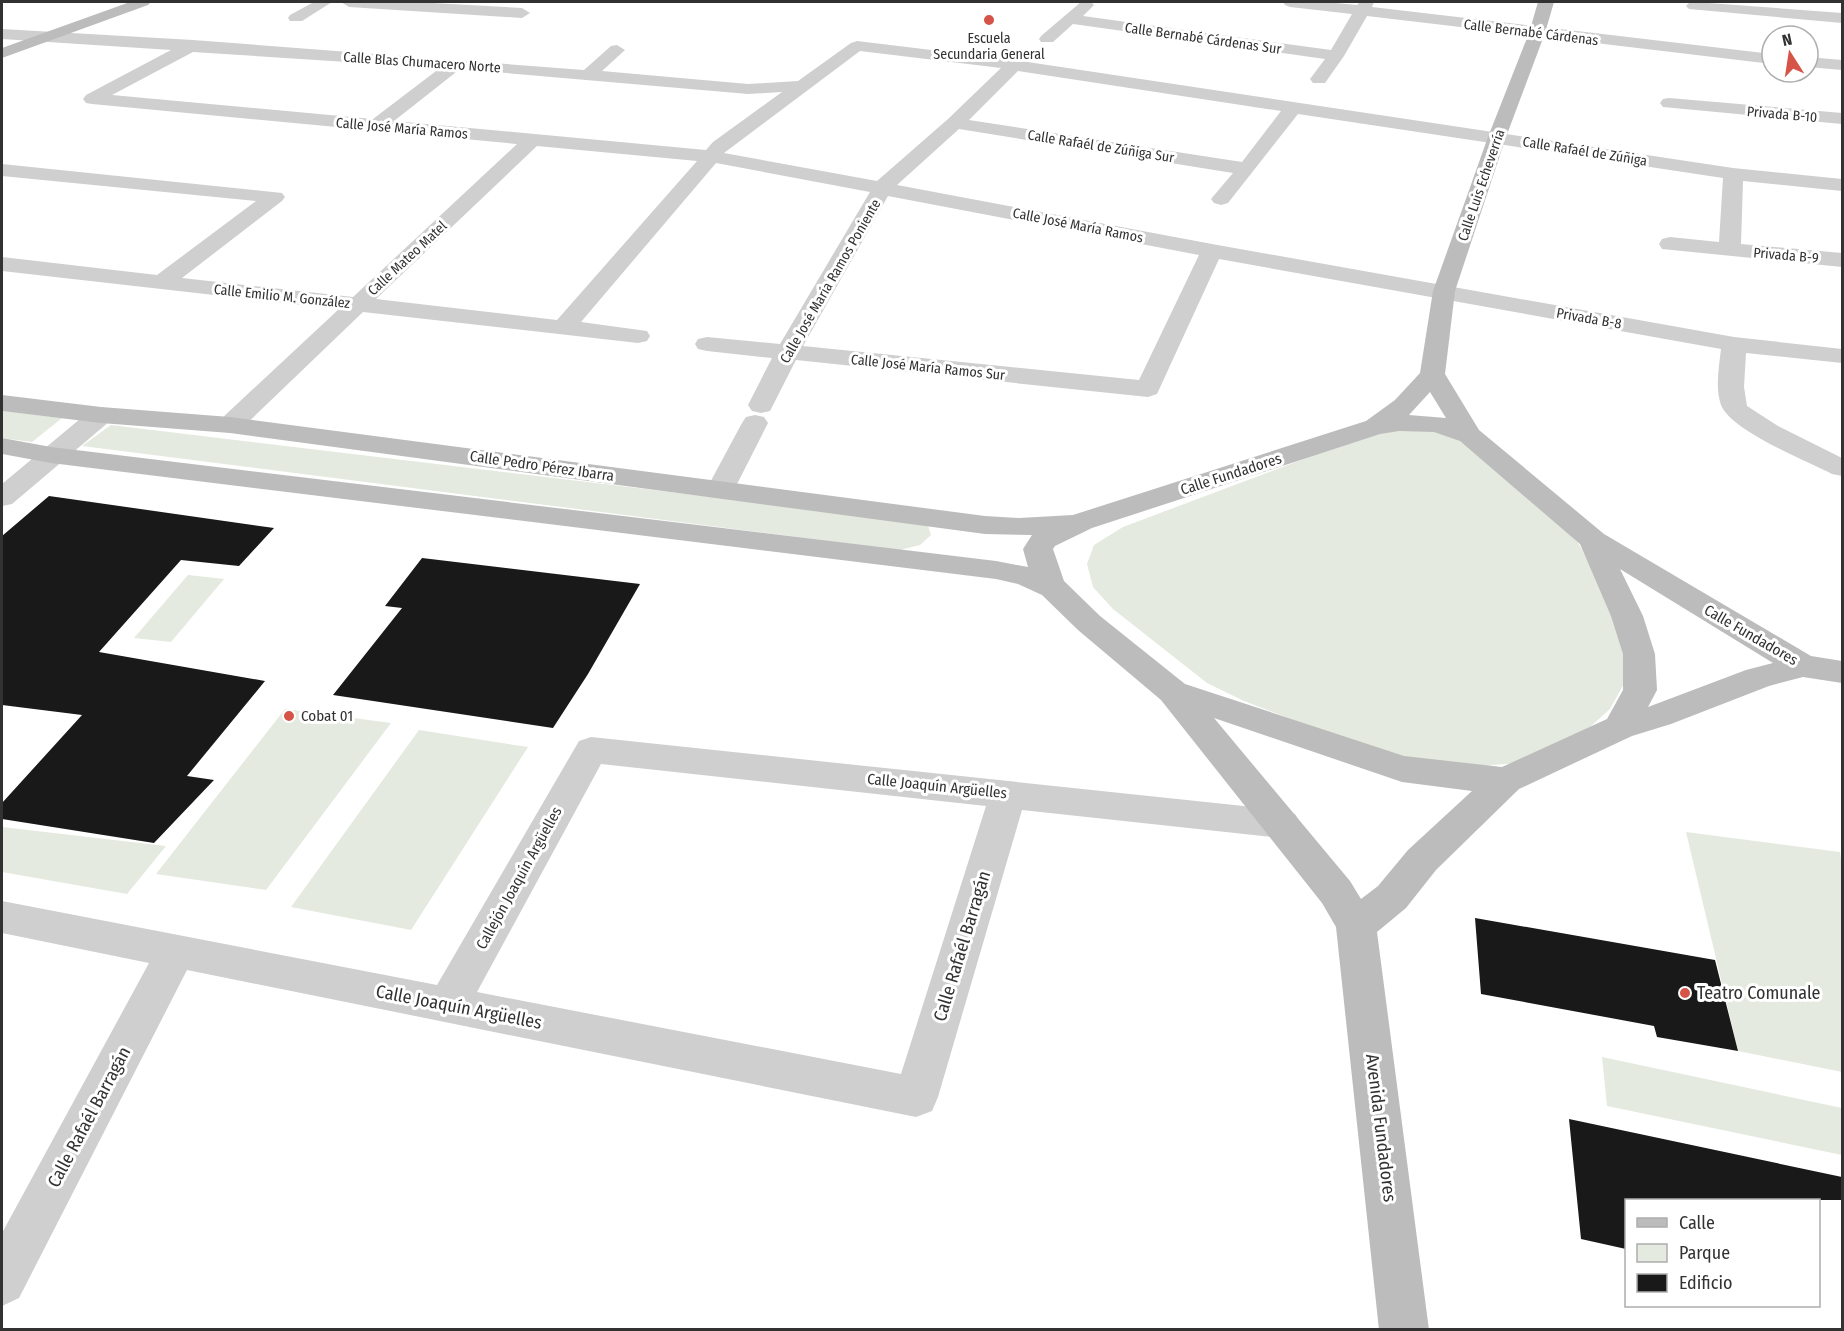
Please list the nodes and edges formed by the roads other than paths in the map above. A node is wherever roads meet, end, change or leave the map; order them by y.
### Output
1 (143, 2) edge
2 (324, 2) edge
3 (349, 2) edge
4 (538, 2) edge
5 (1090, 2) edge
6 (1290, 2) edge
7 (1546, 2) edge
8 (1364, 6) edge
9 (1694, 6) dead end
10 (1741, 6) edge
11 (522, 13) junction
12 (296, 18) dead end
13 (1842, 18) edge
14 (1070, 19) junction
15 (503, 27) dead end
16 (1739, 29) dead end
17 (1538, 33) junction
18 (2, 34) edge
19 (254, 34) dead end
20 (42, 37) junction
21 (1047, 39) dead end
22 (193, 45) junction
23 (230, 48) junction
24 (617, 50) dead end
25 (2, 53) edge
26 (1336, 57) junction
27 (1760, 60) edge
28 (1820, 63) edge
29 (456, 64) junction
30 (1014, 65) junction
31 (1842, 65) edge
32 (588, 75) junction
33 (1319, 79) dead end
34 (802, 86) junction
35 (1726, 88) dead end
36 (1669, 103) dead end
37 (1293, 108) junction
38 (1721, 108) junction
39 (1842, 119) edge
40 (955, 123) junction
41 (376, 126) junction
42 (1497, 137) junction
43 (532, 140) junction
44 (711, 156) junction
45 (1247, 169) junction
46 (2, 170) edge
47 (1733, 174) junction
48 (1842, 185) edge
49 (883, 188) junction
50 (1221, 199) dead end
51 (1670, 244) dead end
52 (1730, 250) junction
53 (1212, 251) junction
54 (1842, 260) edge
55 (2, 264) edge
56 (162, 282) junction
57 (1444, 291) junction
58 (358, 304) junction
59 (563, 328) junction
60 (638, 336) dead end
61 (707, 344) dead end
62 (1734, 344) junction
63 (787, 353) junction
64 (1842, 356) edge
65 (1432, 374) junction
66 (2, 403) edge
67 (101, 415) junction
68 (230, 425) junction
69 (1375, 427) junction
70 (1469, 435) junction
71 (2, 446) edge
72 (51, 455) junction
73 (1842, 468) edge
74 (720, 490) junction
75 (2, 498) edge
76 (914, 516) junction
77 (1082, 522) junction
78 (1594, 540) junction
79 (896, 557) junction
80 (1053, 588) junction
81 (1803, 666) junction
82 (1842, 672) edge
83 (1173, 692) junction
84 (1620, 727) junction
85 (591, 750) joint
86 (1506, 780) junction
87 (1008, 794) junction
88 (1282, 824) junction
89 (2, 917) edge
90 (1356, 926) junction
91 (176, 952) junction
92 (448, 1005) junction
93 (916, 1097) joint
94 (2, 1281) edge
95 (1404, 1329) edge

1 - 20 main road
2 - 12 street
3 - 11 street
4 - 11 street
5 - 14 street
6 - 8 street, Calle Bernabé Cárdenas
7 - 17 main road, Calle Luis Echeverría
8 - 17 street, Calle Bernabé Cárdenas
8 - 26 street
9 - 10 street
10 - 13 street
10 - 16 street
11 - 15 street
14 - 21 street
14 - 26 street, Calle Bernabé Cárdenas Sur
17 - 27 street, Calle Bernabé Cárdenas
17 - 42 main road, Calle Luis Echeverría
18 - 20 street, Calle Blas Chumacero Norte
19 - 23 street
20 - 22 street, Calle Blas Chumacero Norte
20 - 25 main road
22 - 23 street, Calle Blas Chumacero Norte
22 - 41 street, Calle José María Ramos
23 - 29 street, Calle Blas Chumacero Norte
24 - 32 street
26 - 33 street
28 - 31 street
29 - 32 street, Calle Blas Chumacero Norte
29 - 41 street
30 - 34 street, Calle Rafaél de Zúñiga
30 - 37 street, Calle Rafaél de Zúñiga
30 - 40 street, Calle José María Ramos Poniente
32 - 34 street, Calle Blas Chumacero Norte
34 - 44 street
35 - 38 street
36 - 38 street, Privada B-10
37 - 42 street, Calle Rafaél de Zúñiga
37 - 45 street
38 - 39 street, Privada B-10
40 - 45 street, Calle Rafaél de Zúñiga Sur
40 - 49 street, Calle José María Ramos Poniente
41 - 43 street, Calle José María Ramos
42 - 47 street, Calle Rafaél de Zúñiga
42 - 57 main road, Calle Luis Echeverría
43 - 44 street, Calle José María Ramos
43 - 58 street, Calle Mateo Matel
44 - 49 street, Calle José María Ramos
44 - 59 street
45 - 50 street
46 - 56 street
47 - 48 street, Calle Rafaél de Zúñiga
47 - 52 street
49 - 53 street, Calle José María Ramos
49 - 63 street, Calle José María Ramos Poniente
51 - 52 street, Privada B-9
52 - 54 street, Privada B-9
53 - 57 street, Calle José María Ramos
53 - 63 street, Calle José María Ramos Sur
55 - 56 street, Calle Emilio M. González
56 - 58 street, Calle Emilio M. González
57 - 62 street, Privada B-8
57 - 65 main road, Calle Luis Echeverría
58 - 59 street, Calle Emilio M. González
58 - 68 street, Calle Mateo Matel
59 - 60 street
61 - 63 street, Calle José María Ramos Sur
62 - 64 street, Privada B-8
62 - 73 street
63 - 74 street, Calle José María Ramos Poniente
65 - 69 main road
65 - 70 main road
66 - 67 main road, Calle Pedro Pérez Ibarra
67 - 68 main road, Calle Pedro Pérez Ibarra
67 - 72 street
68 - 74 main road, Calle Pedro Pérez Ibarra
69 - 70 main road, Calle Fundadores
69 - 77 main road, Calle Fundadores
70 - 78 main road, Calle Fundadores
71 - 72 main road
72 - 75 street
72 - 79 main road
74 - 76 main road, Calle Pedro Pérez Ibarra
76 - 77 main road, Calle Pedro Pérez Ibarra
76 - 79 main road
77 - 80 main road, Calle Fundadores
78 - 81 main road, Calle Fundadores
78 - 84 main road, Calle Fundadores
79 - 80 main road
80 - 83 main road, Calle Fundadores
81 - 82 main road
81 - 84 main road, Calle Fundadores
83 - 86 main road, Calle Fundadores
83 - 88 main road, Calle Fundadores
84 - 86 main road, Calle Fundadores
85 - 87 street, Calle Joaquín Argüelles
85 - 92 street, Callejón Joaquín Argüelles
86 - 90 main road, Calle Fundadores
87 - 88 street, Calle Joaquín Argüelles
87 - 93 street, Calle Rafaél Barragán
88 - 90 main road, Calle Fundadores
89 - 91 street, Calle Joaquín Argüelles
90 - 95 main road, Avenida Fundadores
91 - 92 street, Calle Joaquín Argüelles
91 - 94 street, Calle Rafaél Barragán
92 - 93 street, Calle Joaquín Argüelles

